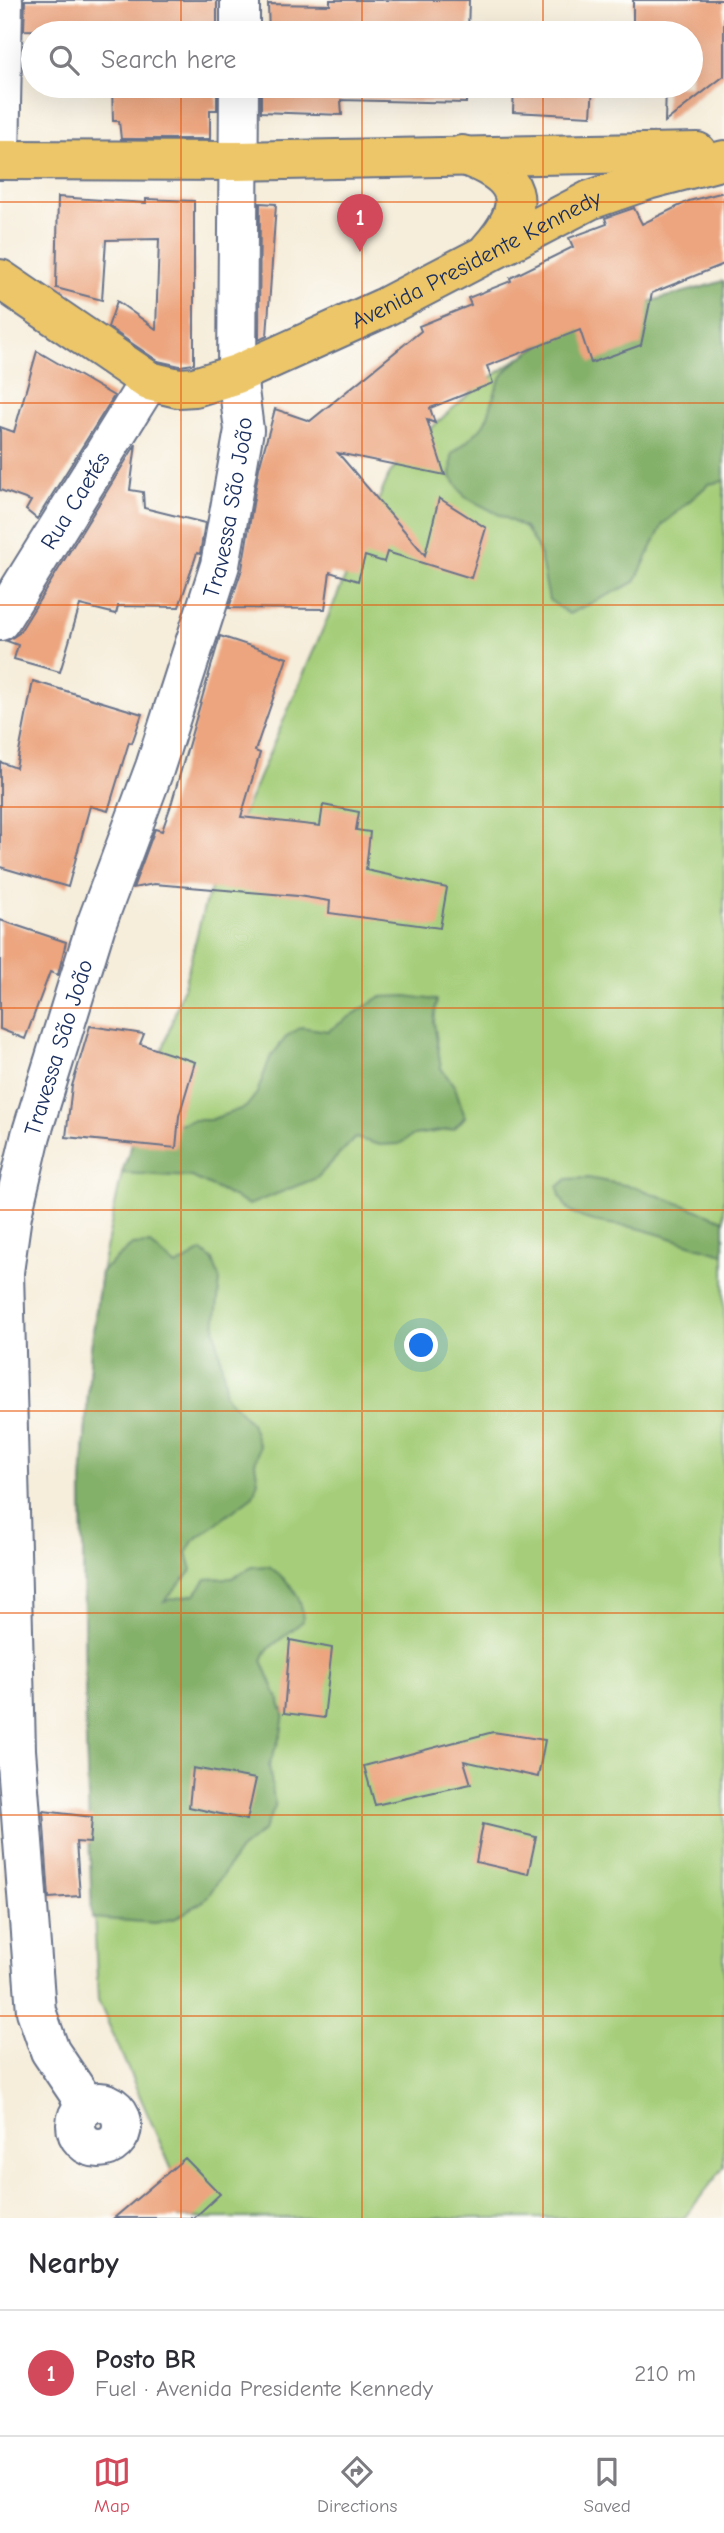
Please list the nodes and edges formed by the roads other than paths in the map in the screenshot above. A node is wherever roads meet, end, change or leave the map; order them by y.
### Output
1 (3, 0) edge
2 (240, 0) edge
3 (240, 21) edge
4 (239, 98) edge
5 (724, 152) edge
6 (462, 155) junction
7 (0, 160) edge
8 (724, 160) edge
9 (237, 161) junction
10 (488, 252) junction
11 (0, 279) edge
12 (237, 374) junction
13 (149, 381) junction
14 (0, 621) edge
15 (87, 2106) dead end

1 - 7 street
2 - 3 street
4 - 9 street
5 - 6 main road, Avenida Presidente Kennedy
6 - 9 main road, Avenida Presidente Kennedy
6 - 10 main road
7 - 9 main road, Avenida Presidente Kennedy
8 - 10 main road, Avenida Presidente Kennedy
9 - 12 street
10 - 12 main road, Avenida Presidente Kennedy
11 - 13 main road, Avenida Presidente Kennedy
12 - 13 main road, Avenida Presidente Kennedy
12 - 15 street, Travessa São João
13 - 14 street, Rua Caetés

